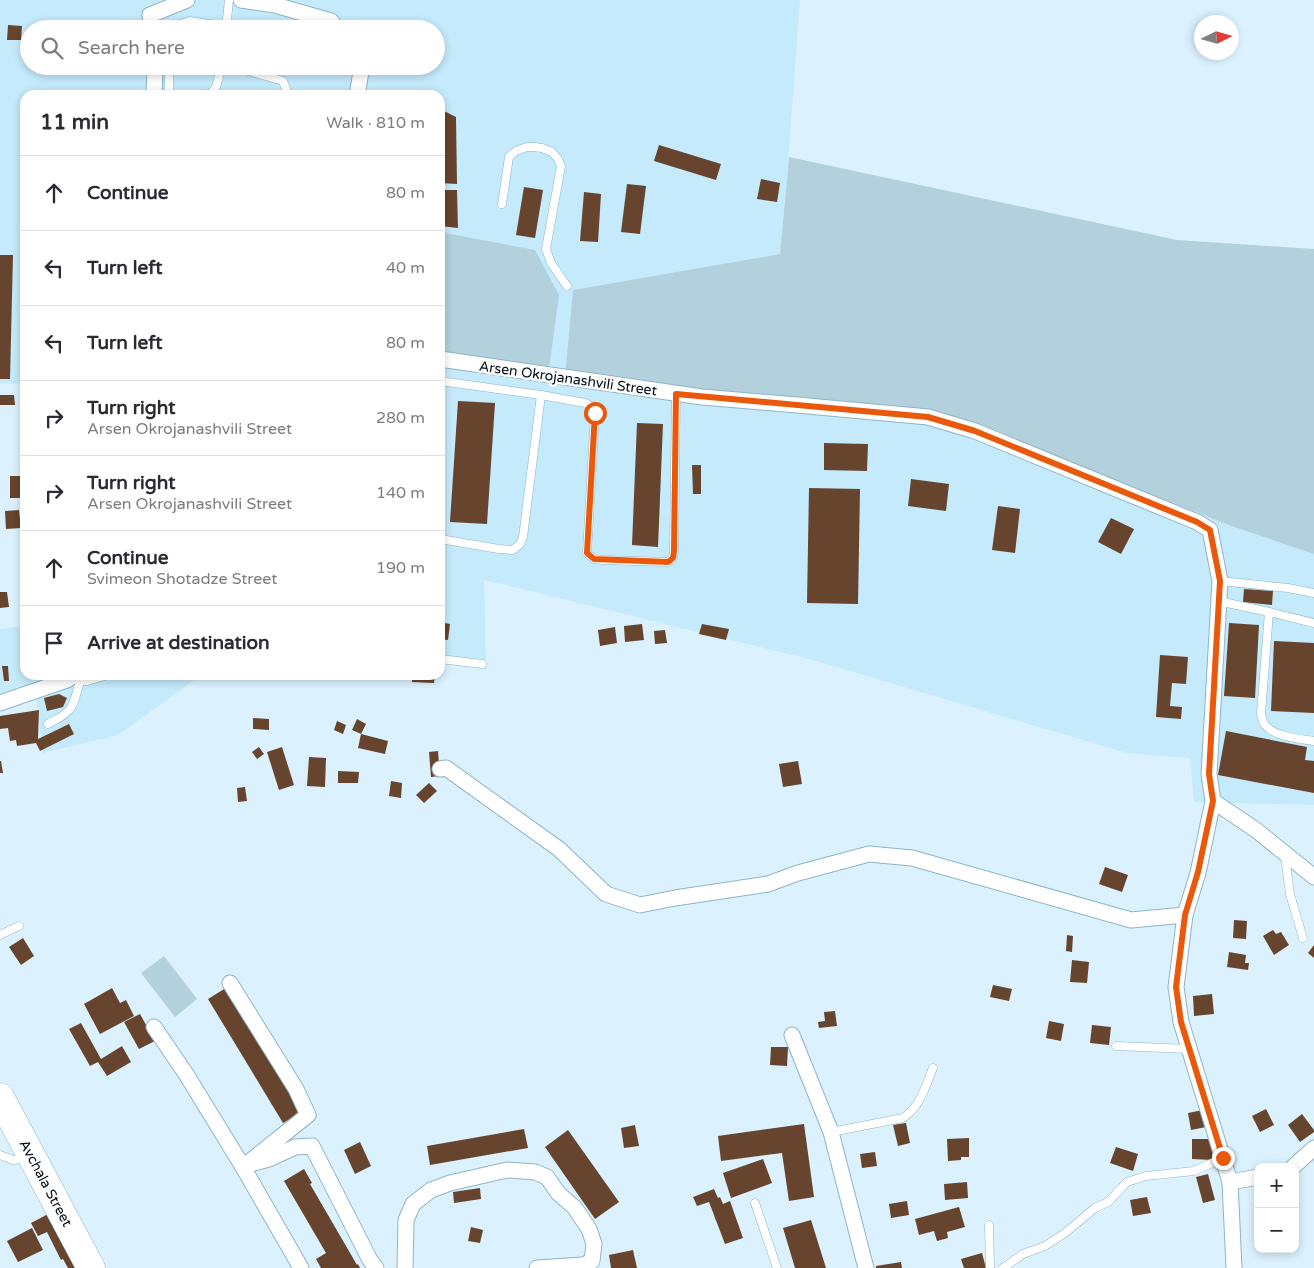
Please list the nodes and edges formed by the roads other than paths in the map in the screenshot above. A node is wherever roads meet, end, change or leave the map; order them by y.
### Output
1 (187, 0) edge
2 (229, 0) edge
3 (242, 0) edge
4 (151, 20) edge
5 (227, 20) edge
6 (328, 20) edge
7 (155, 75) edge
8 (169, 75) edge
9 (219, 75) edge
10 (260, 75) edge
11 (360, 75) edge
12 (154, 90) edge
13 (169, 90) edge
14 (213, 90) edge
15 (286, 90) edge
16 (358, 90) edge
17 (502, 204) dead end
18 (567, 286) dead end
19 (445, 361) edge
20 (445, 382) edge
21 (676, 394) junction
22 (541, 395) junction
23 (445, 540) edge
24 (1220, 581) junction
25 (1314, 593) edge
26 (1218, 601) junction
27 (1269, 612) junction
28 (1314, 623) edge
29 (445, 660) edge
30 (482, 664) dead end
31 (69, 680) edge
32 (75, 680) edge
33 (0, 703) edge
34 (48, 724) dead end
35 (1313, 741) edge
36 (440, 769) dead end
37 (1213, 801) junction
38 (1285, 854) junction
39 (1314, 877) edge
40 (1185, 915) junction
41 (19, 926) dead end
42 (0, 935) edge
43 (1303, 938) dead end
44 (230, 983) dead end
45 (154, 1027) dead end
46 (792, 1035) dead end
47 (1116, 1046) dead end
48 (1189, 1049) junction
49 (934, 1068) dead end
50 (0, 1098) edge
51 (831, 1132) junction
52 (1314, 1148) edge
53 (0, 1155) edge
54 (32, 1157) junction
55 (1223, 1158) junction
56 (1297, 1163) edge
57 (243, 1167) junction
58 (1254, 1178) edge
59 (1230, 1182) junction
60 (755, 1203) dead end
61 (989, 1225) dead end
62 (91, 1268) edge
63 (301, 1268) edge
64 (376, 1268) edge
65 (405, 1268) edge
66 (537, 1268) edge
67 (777, 1268) edge
68 (866, 1268) edge
69 (990, 1268) edge
70 (1003, 1268) edge
71 (1234, 1268) edge

1 - 4 street
2 - 5 lane
3 - 6 street
7 - 12 street
8 - 13 lane
9 - 14 lane
10 - 15 lane
11 - 16 street
17 - 18 lane
19 - 21 street, Arsen Okrojanashvili Street
20 - 22 lane
21 - 22 lane
21 - 24 street, Arsen Okrojanashvili Street
22 - 23 lane
24 - 25 lane
24 - 26 street, Arsen Okrojanashvili Street
26 - 27 lane
26 - 37 street, Arsen Okrojanashvili Street
27 - 28 lane
27 - 35 lane
29 - 30 lane
31 - 33 street
32 - 34 lane
36 - 40 street
37 - 38 street
37 - 40 street
38 - 39 street
38 - 43 lane
40 - 48 street
41 - 42 lane
44 - 57 street
45 - 57 street
46 - 51 street
47 - 48 lane
48 - 55 street
49 - 51 lane
50 - 54 highway, Avchala Street
51 - 68 street
52 - 56 street
53 - 54 lane
54 - 62 highway, Avchala Street
55 - 59 street
55 - 70 lane
57 - 63 street
57 - 64 street
58 - 59 street
59 - 71 street
60 - 67 lane
61 - 69 lane
65 - 66 street

